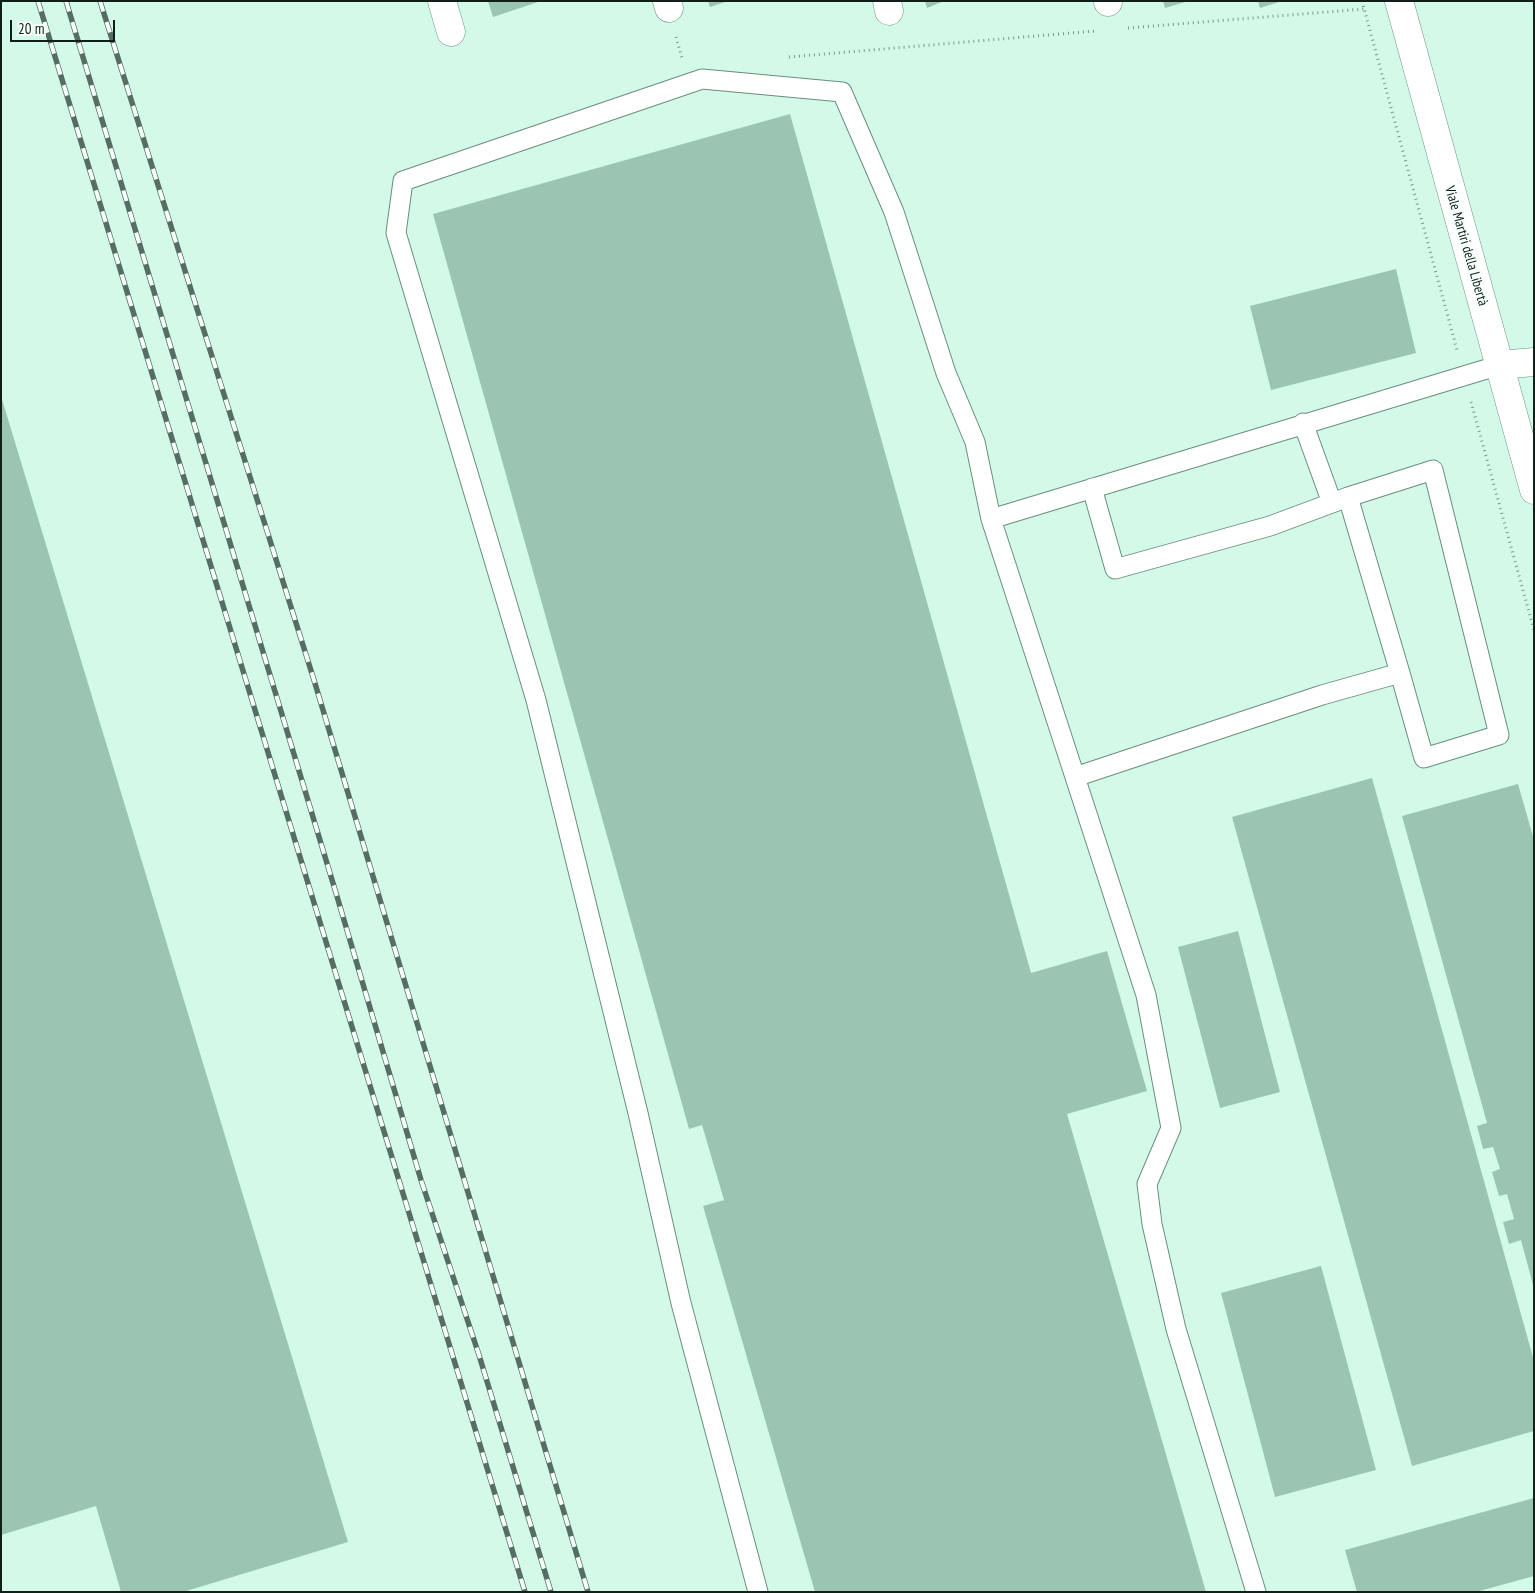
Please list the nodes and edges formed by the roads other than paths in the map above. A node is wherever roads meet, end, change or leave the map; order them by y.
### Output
1 (442, 1) edge
2 (1398, 1) edge
3 (451, 32) dead end
4 (1534, 362) edge
5 (1500, 365) junction
6 (1303, 423) junction
7 (1092, 488) junction
8 (1534, 490) edge
9 (1340, 500) junction
10 (991, 519) junction
11 (1400, 673) junction
12 (1075, 777) junction
13 (758, 1592) edge
14 (1256, 1592) edge

1 - 3 street
2 - 5 street, Viale Martiri della Libertà
4 - 5 street
5 - 6 lane
5 - 8 street, Viale Martiri della Libertà
6 - 7 lane
6 - 9 lane
7 - 9 lane
7 - 10 lane
9 - 11 lane
9 - 11 lane
10 - 12 lane
10 - 13 lane
11 - 12 lane
12 - 14 lane

